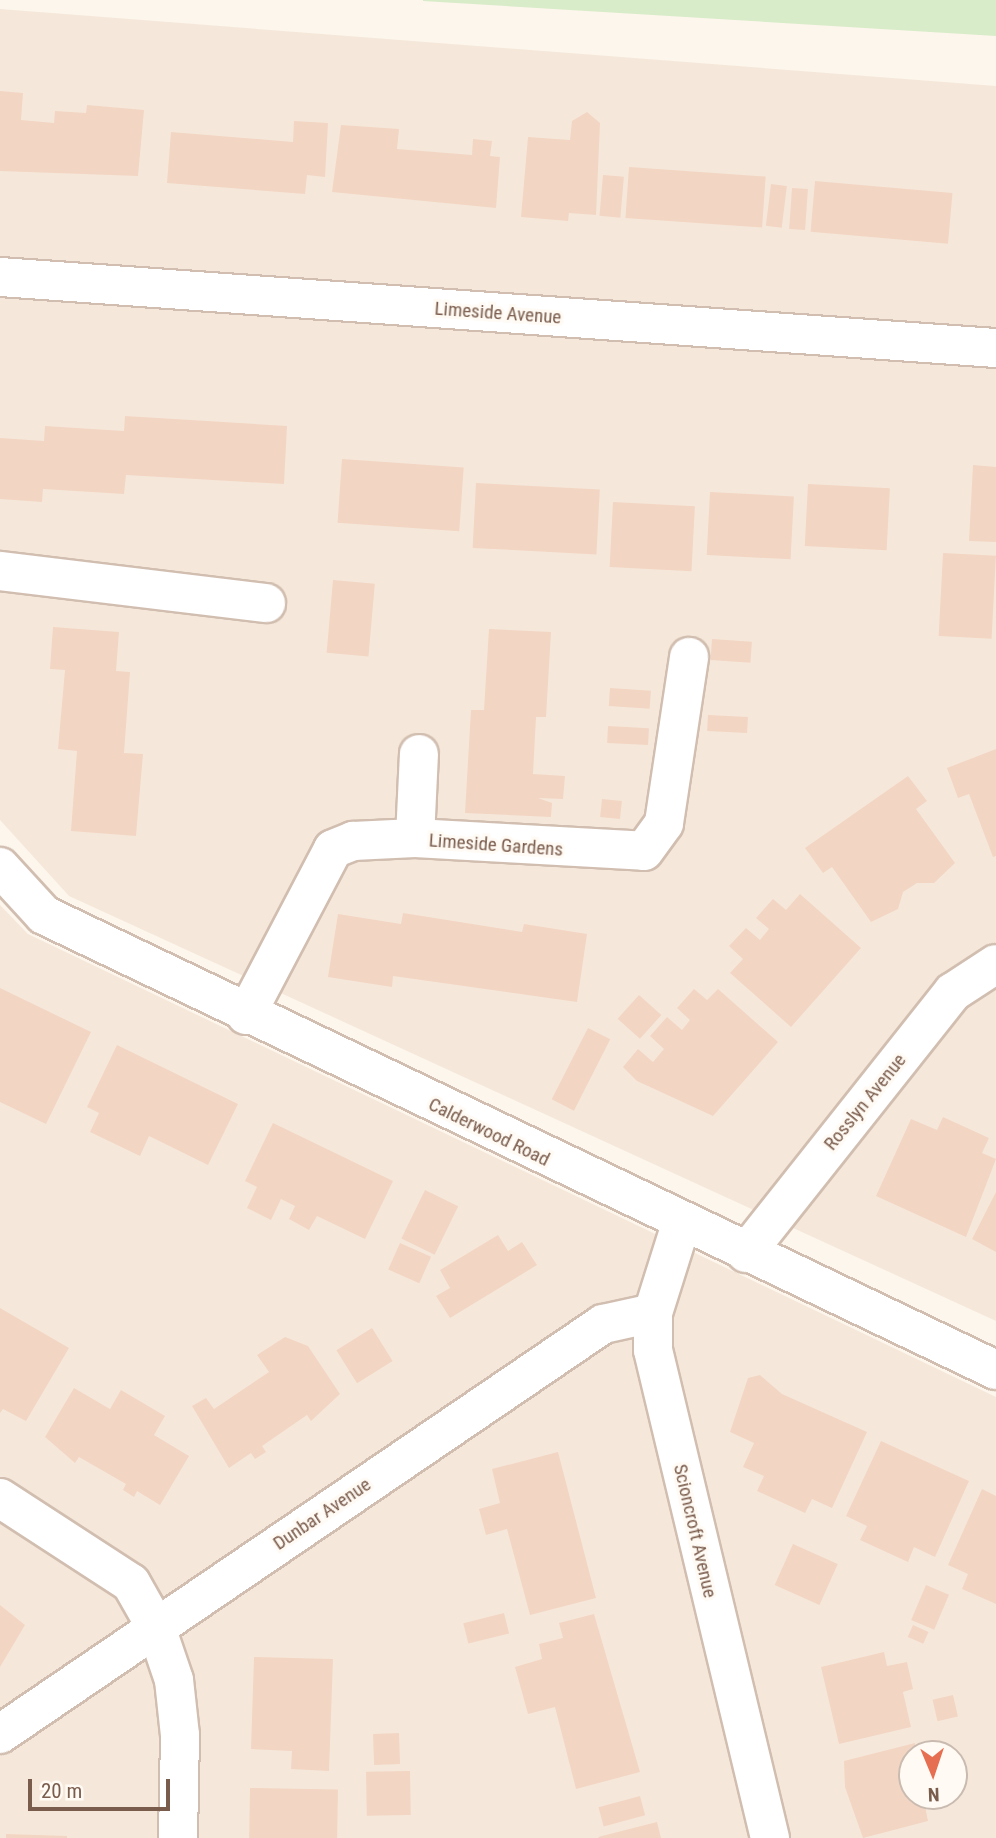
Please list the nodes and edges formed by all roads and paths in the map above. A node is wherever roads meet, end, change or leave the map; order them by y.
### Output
1 (0, 277) edge
2 (996, 348) edge
3 (0, 571) edge
4 (266, 603) dead end
5 (690, 657) dead end
6 (419, 754) dead end
7 (415, 838) junction
8 (0, 867) edge
9 (996, 964) edge
10 (246, 1015) junction
11 (681, 1224) junction
12 (746, 1253) junction
13 (653, 1313) junction
14 (996, 1370) edge
15 (0, 1498) edge
16 (156, 1627) junction
17 (0, 1734) edge
18 (178, 1838) edge
19 (770, 1838) edge

1 - 2 street, Limeside Avenue
3 - 4 street
5 - 7 street, Limeside Gardens
6 - 7 street
7 - 10 street, Limeside Gardens
8 - 10 street, Calderwood Road
9 - 12 street, Rosslyn Avenue
10 - 11 street, Calderwood Road
11 - 12 street, Calderwood Road
11 - 13 street, Scioncroft Avenue
12 - 14 street, Calderwood Road
13 - 16 street, Dunbar Avenue
13 - 19 street, Scioncroft Avenue
15 - 16 street
16 - 17 street, Dunbar Avenue
16 - 18 street

